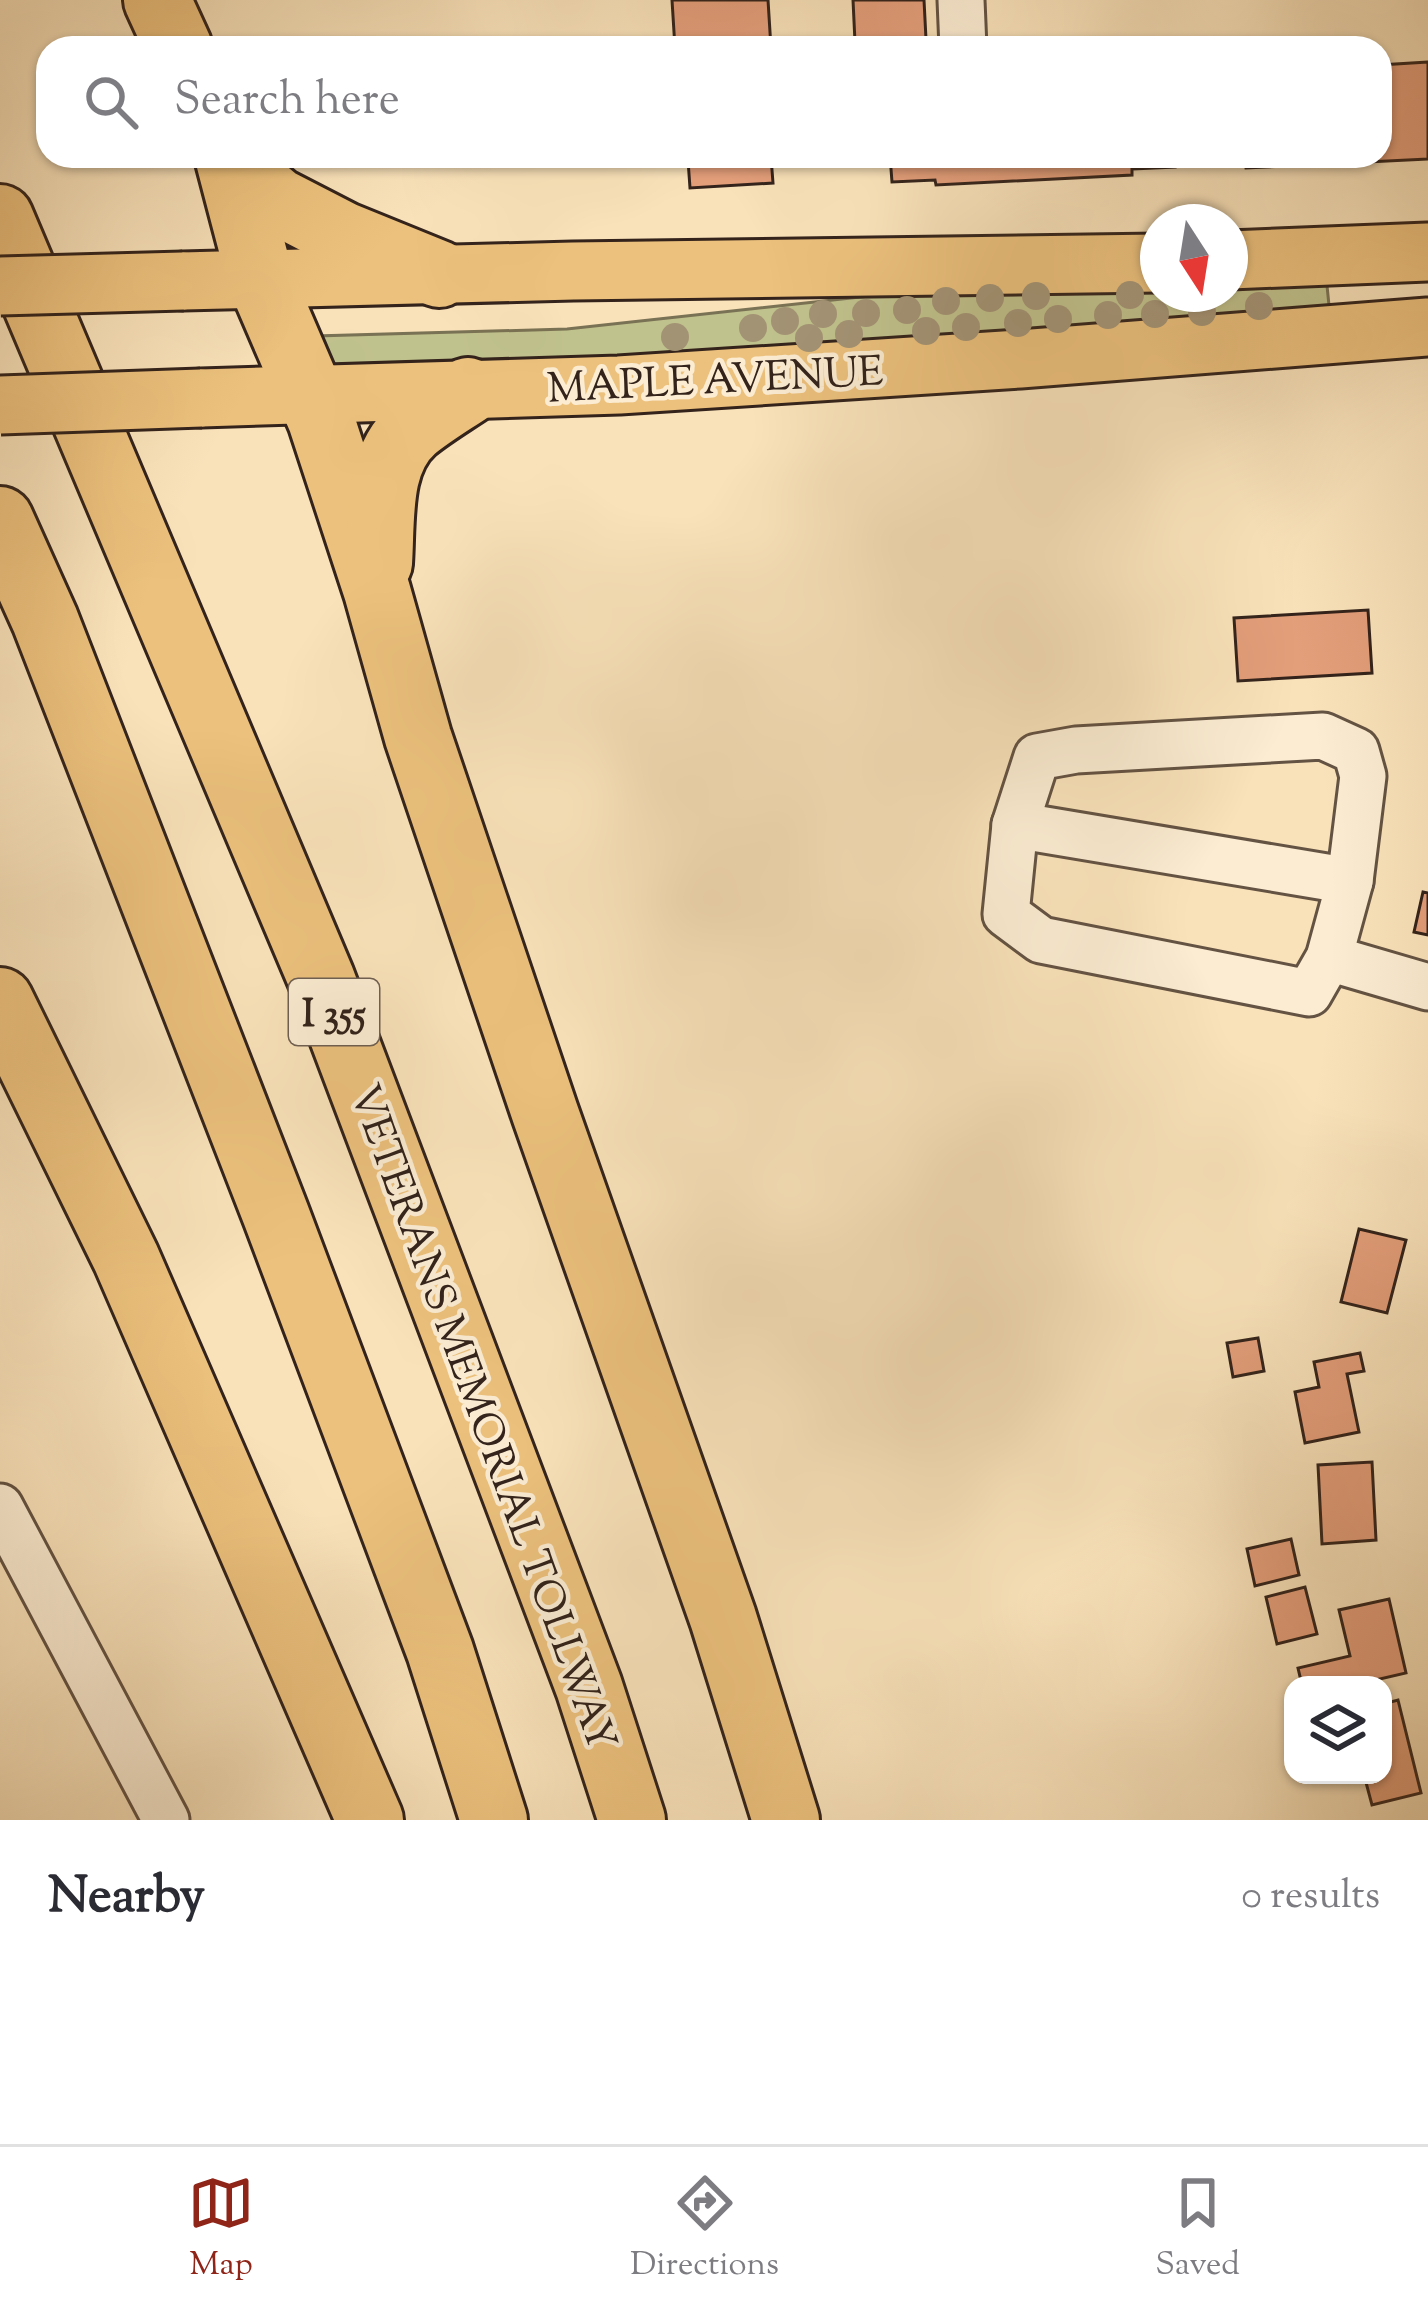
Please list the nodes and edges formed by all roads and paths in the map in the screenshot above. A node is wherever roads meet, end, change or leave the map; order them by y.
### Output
1 (157, 0) edge
2 (961, 0) edge
3 (174, 36) edge
4 (962, 36) edge
5 (232, 168) edge
6 (239, 168) edge
7 (0, 218) edge
8 (1428, 252) edge
9 (1248, 259) edge
10 (1140, 263) edge
11 (439, 274) junction
12 (260, 278) junction
13 (0, 286) edge
14 (1428, 327) edge
15 (468, 391) junction
16 (308, 394) junction
17 (0, 405) edge
18 (0, 520) edge
19 (377, 591) junction
20 (1015, 825) junction
21 (1350, 881) junction
22 (1329, 958) junction
23 (1428, 987) edge
24 (0, 1001) edge
25 (0, 1507) edge
26 (166, 1820) edge
27 (370, 1820) edge
28 (494, 1820) edge
29 (632, 1820) edge
30 (786, 1820) edge

1 - 3 highway
2 - 4 street
5 - 12 highway
6 - 11 highway
7 - 29 highway, VETERANS MEMORIAL TOLLWAY / I 355
8 - 9 main road
10 - 11 main road
11 - 12 main road
12 - 13 main road, bridge
12 - 16 highway
14 - 15 main road, MAPLE AVENUE
15 - 16 main road, MAPLE AVENUE
15 - 19 highway
16 - 17 main road, MAPLE AVENUE, bridge
16 - 19 highway
18 - 28 highway
19 - 30 highway
20 - 21 street
20 - 21 street
20 - 22 street
21 - 22 street
22 - 23 street
24 - 27 highway
25 - 26 street

